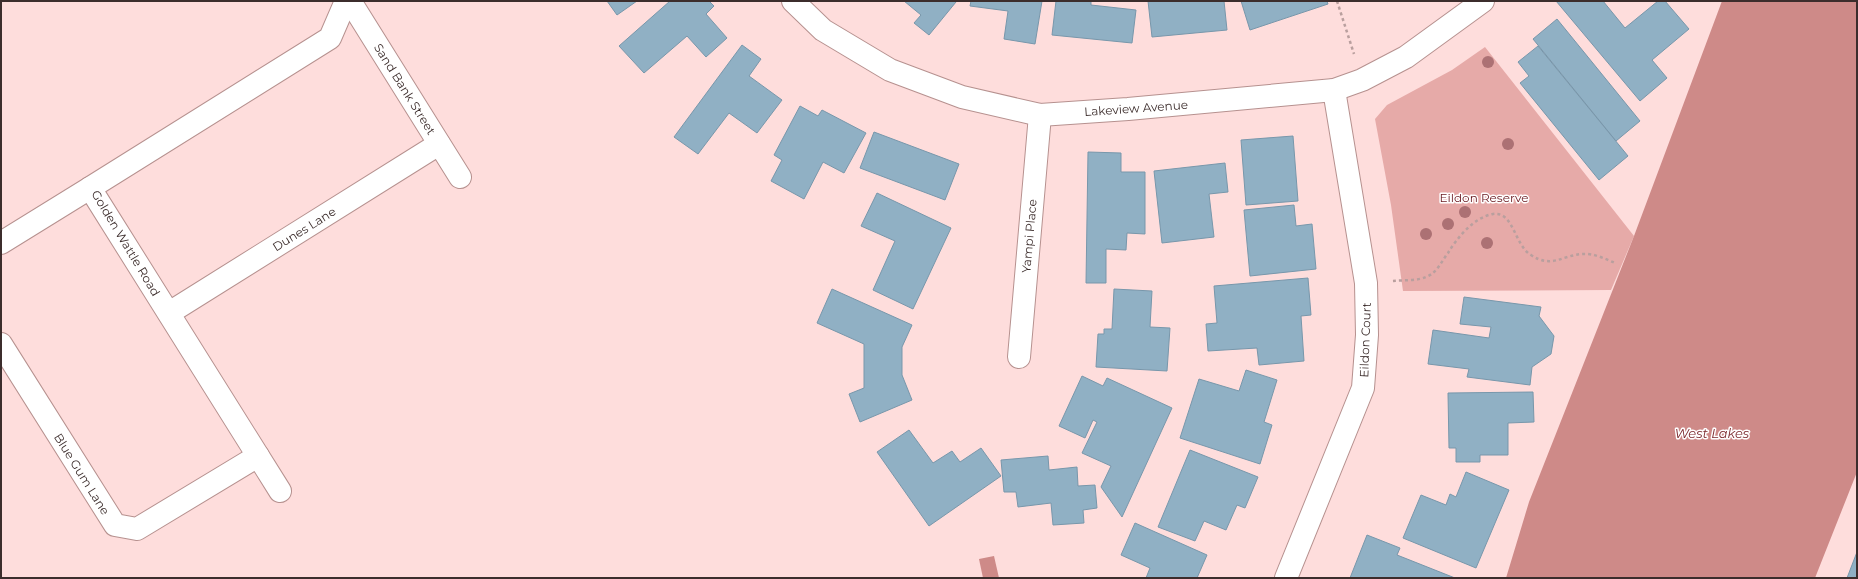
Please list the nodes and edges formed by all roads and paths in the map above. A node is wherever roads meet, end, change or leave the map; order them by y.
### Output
1 (346, 1) edge
2 (350, 1) edge
3 (793, 1) edge
4 (1483, 1) edge
5 (1334, 90) junction
6 (1040, 115) junction
7 (439, 144) junction
8 (460, 177) dead end
9 (90, 188) junction
10 (1, 243) edge
11 (1615, 263) dead end
12 (1366, 283) junction
13 (168, 313) junction
14 (1, 344) edge
15 (1019, 357) dead end
16 (258, 456) junction
17 (280, 491) dead end
18 (1286, 578) edge

1 - 9 street, Golden Wattle Road
2 - 7 street, Sand Bank Street
3 - 6 street, Lakeview Avenue
4 - 5 street, Lakeview Avenue
5 - 6 street, Lakeview Avenue
5 - 12 street, Eildon Court
6 - 15 street, Yampi Place
7 - 8 street, Sand Bank Street
7 - 13 street, Dunes Lane
9 - 10 street
9 - 13 street, Golden Wattle Road
11 - 12 path
12 - 18 street, Eildon Court
13 - 16 street, Golden Wattle Road
14 - 16 street, Blue Gum Lane
16 - 17 street, Golden Wattle Road

